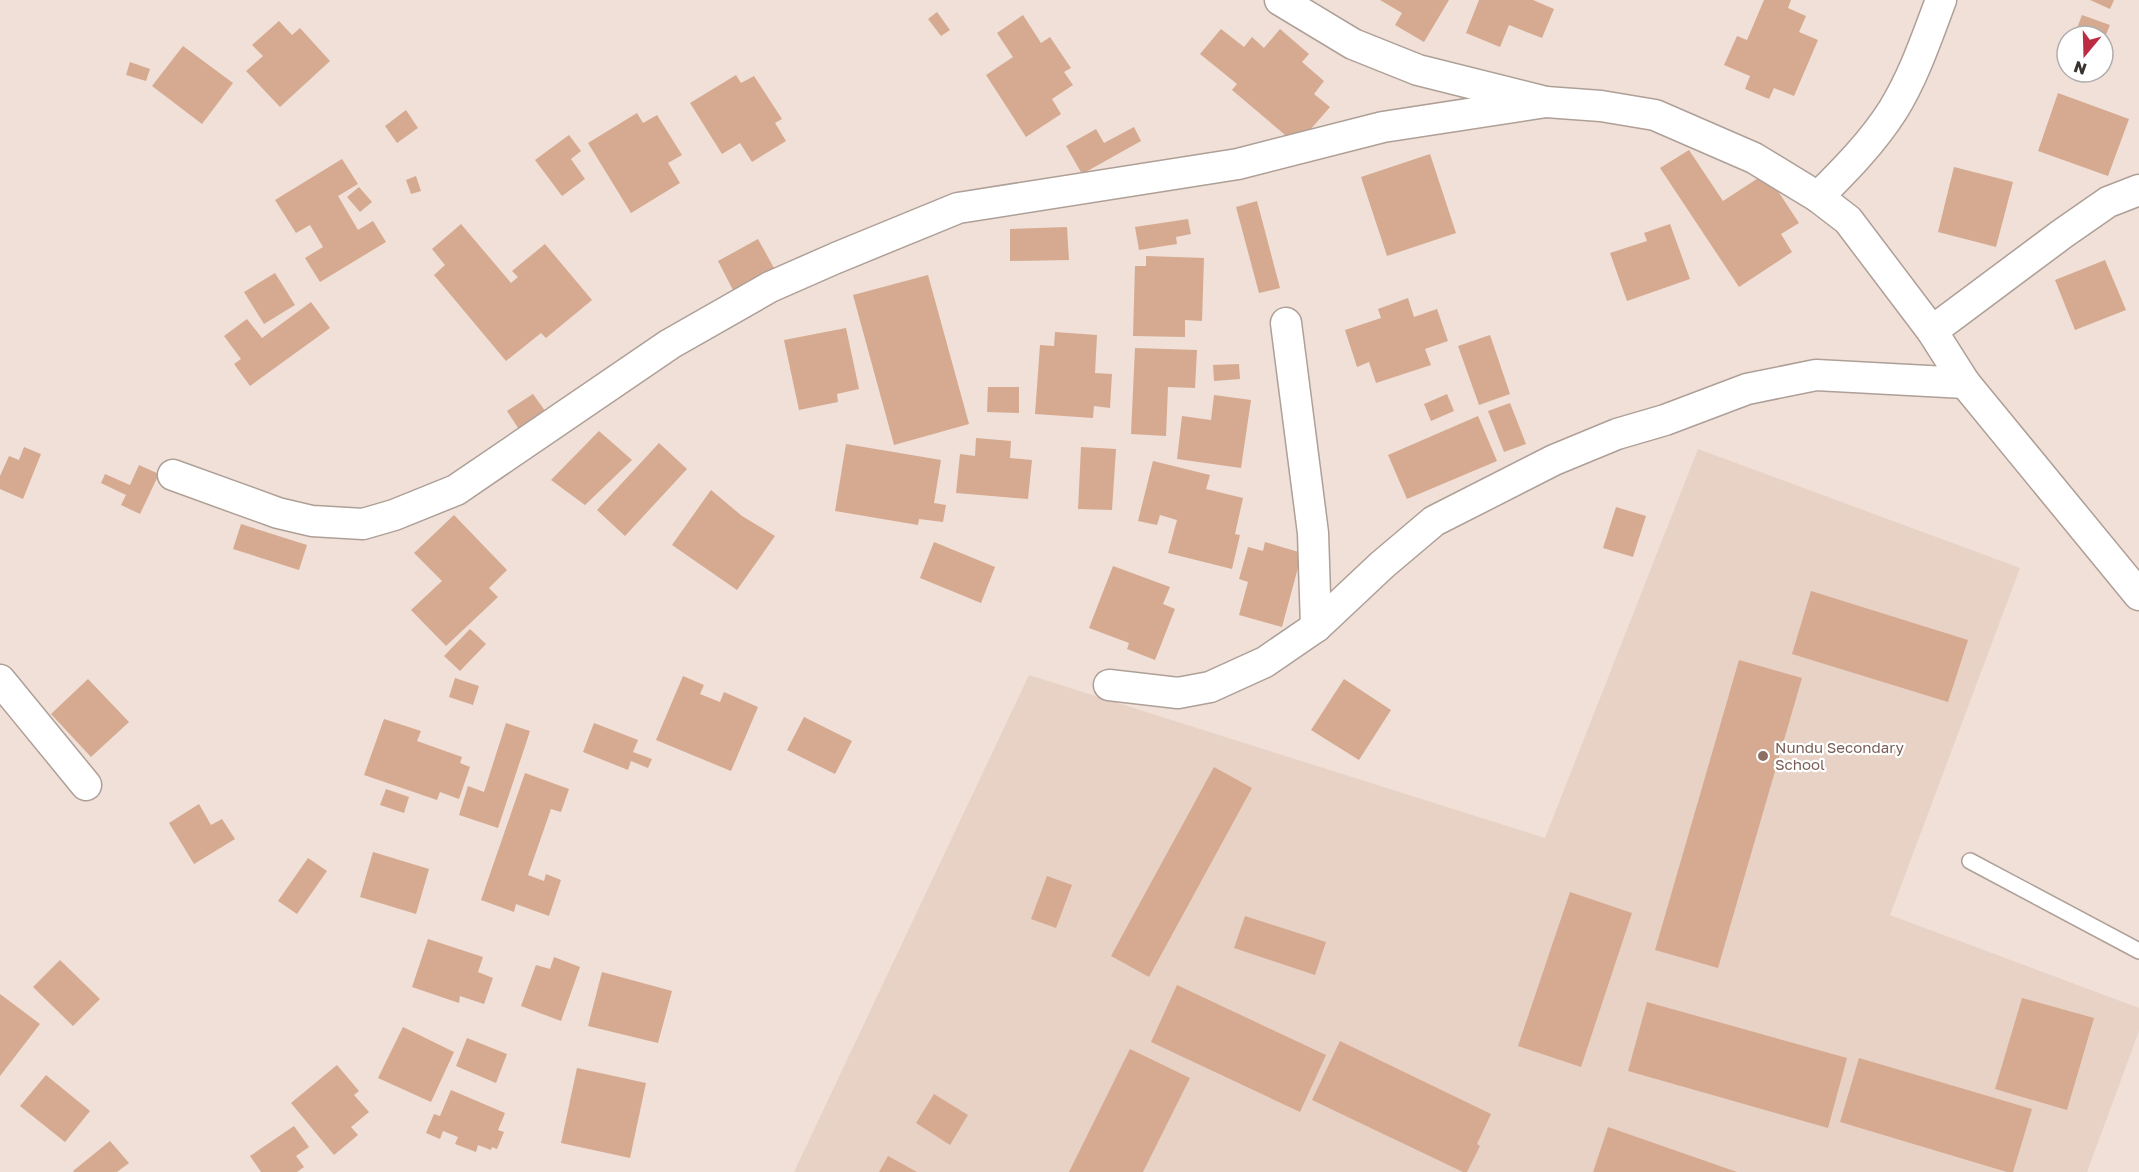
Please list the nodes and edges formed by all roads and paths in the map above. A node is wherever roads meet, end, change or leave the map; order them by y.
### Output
1 (1280, 0) edge
2 (1941, 0) edge
3 (1546, 102) junction
4 (2139, 190) edge
5 (1818, 197) junction
6 (1286, 323) dead end
7 (1932, 331) junction
8 (1965, 383) junction
9 (173, 475) dead end
10 (2139, 595) edge
11 (1316, 627) junction
12 (0, 680) edge
13 (1109, 685) dead end
14 (86, 785) dead end
15 (1970, 861) dead end
16 (2139, 951) edge

1 - 3 street
2 - 5 street
3 - 5 street
3 - 9 street
4 - 7 street
5 - 7 street
6 - 11 street
7 - 8 street
8 - 10 street
8 - 11 street
11 - 13 street
12 - 14 street
15 - 16 lane

